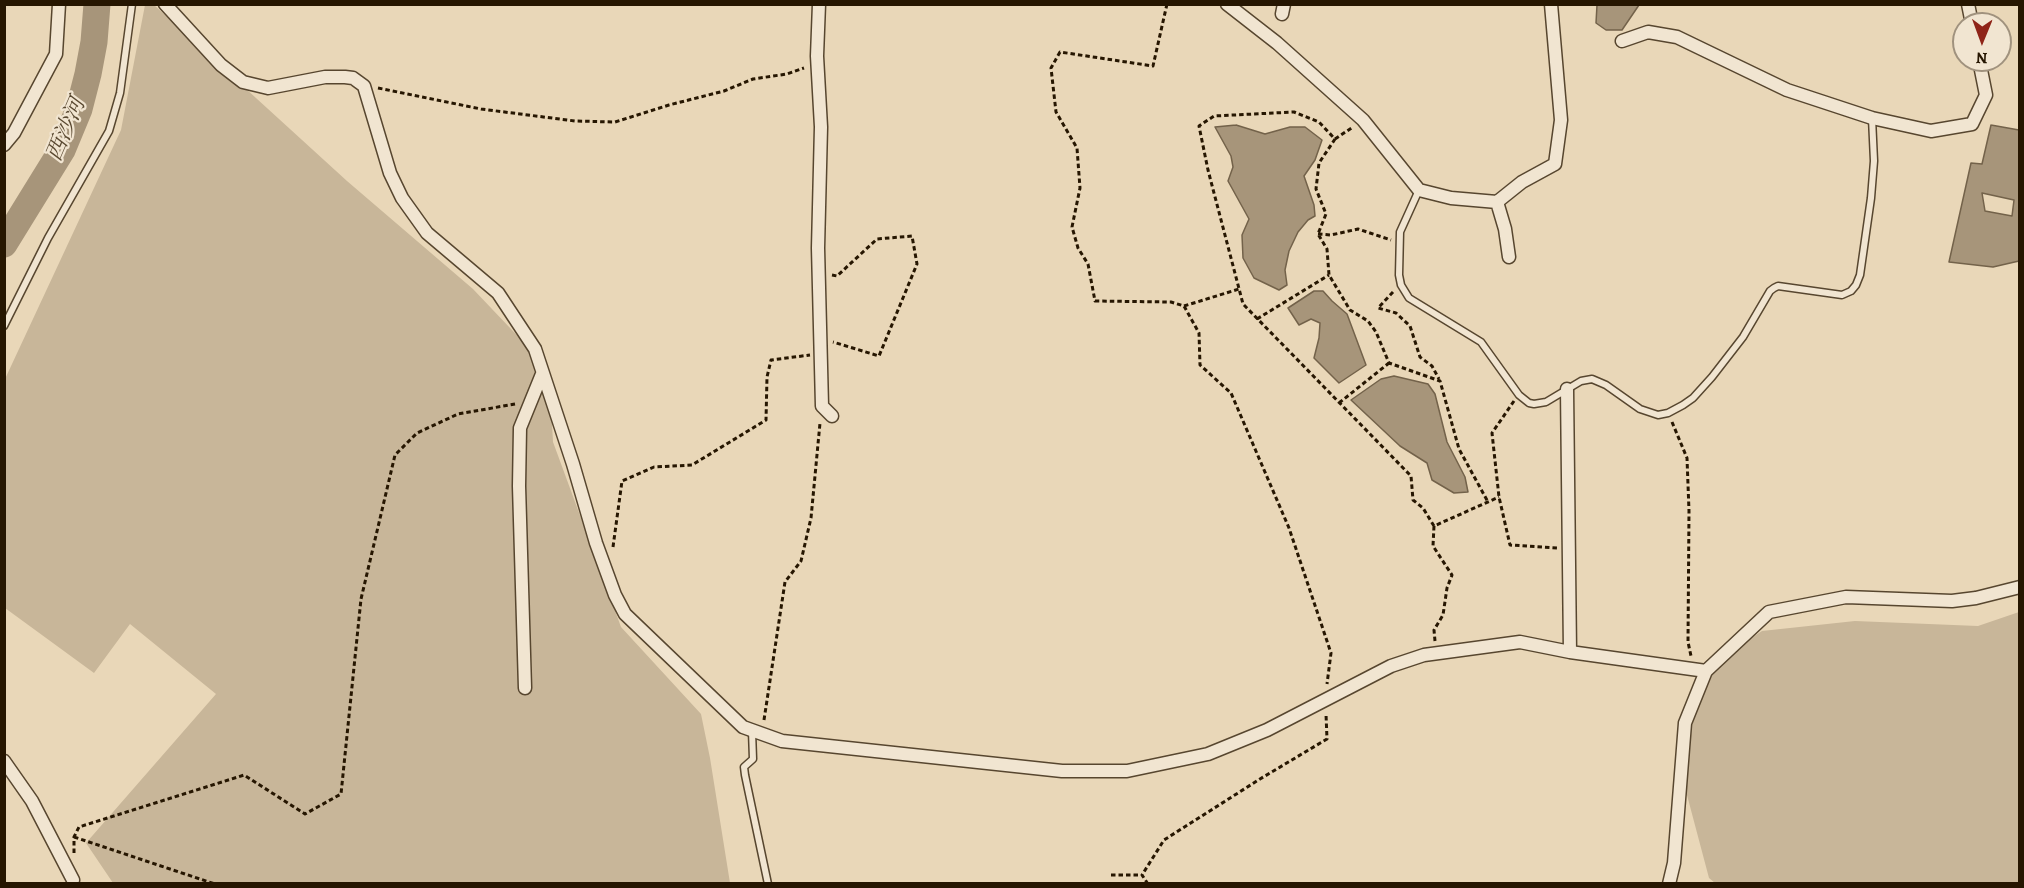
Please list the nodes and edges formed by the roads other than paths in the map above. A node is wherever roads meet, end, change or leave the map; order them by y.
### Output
1 (59, 4) edge
2 (132, 4) edge
3 (165, 4) edge
4 (819, 4) edge
5 (1227, 4) edge
6 (1551, 4) edge
7 (1622, 41) dead end
8 (1981, 72) edge
9 (1872, 118) junction
10 (4, 145) edge
11 (1419, 190) junction
12 (1497, 202) junction
13 (1509, 257) dead end
14 (4, 326) edge
15 (542, 374) junction
16 (1567, 389) junction
17 (832, 416) dead end
18 (2019, 587) edge
19 (1570, 652) junction
20 (1700, 670) junction
21 (525, 688) dead end
22 (757, 732) junction
23 (4, 761) edge
24 (68, 882) edge
25 (768, 884) edge
26 (1669, 884) edge

1 - 10 street
2 - 14 lane
3 - 15 street
4 - 17 street
5 - 11 street
6 - 12 street
7 - 9 street
8 - 9 street
9 - 16 lane
11 - 12 street
11 - 16 lane
12 - 13 street
15 - 21 street
15 - 22 street
16 - 19 street
18 - 20 street
19 - 20 street
19 - 22 street
20 - 26 street
22 - 25 lane
23 - 24 street

